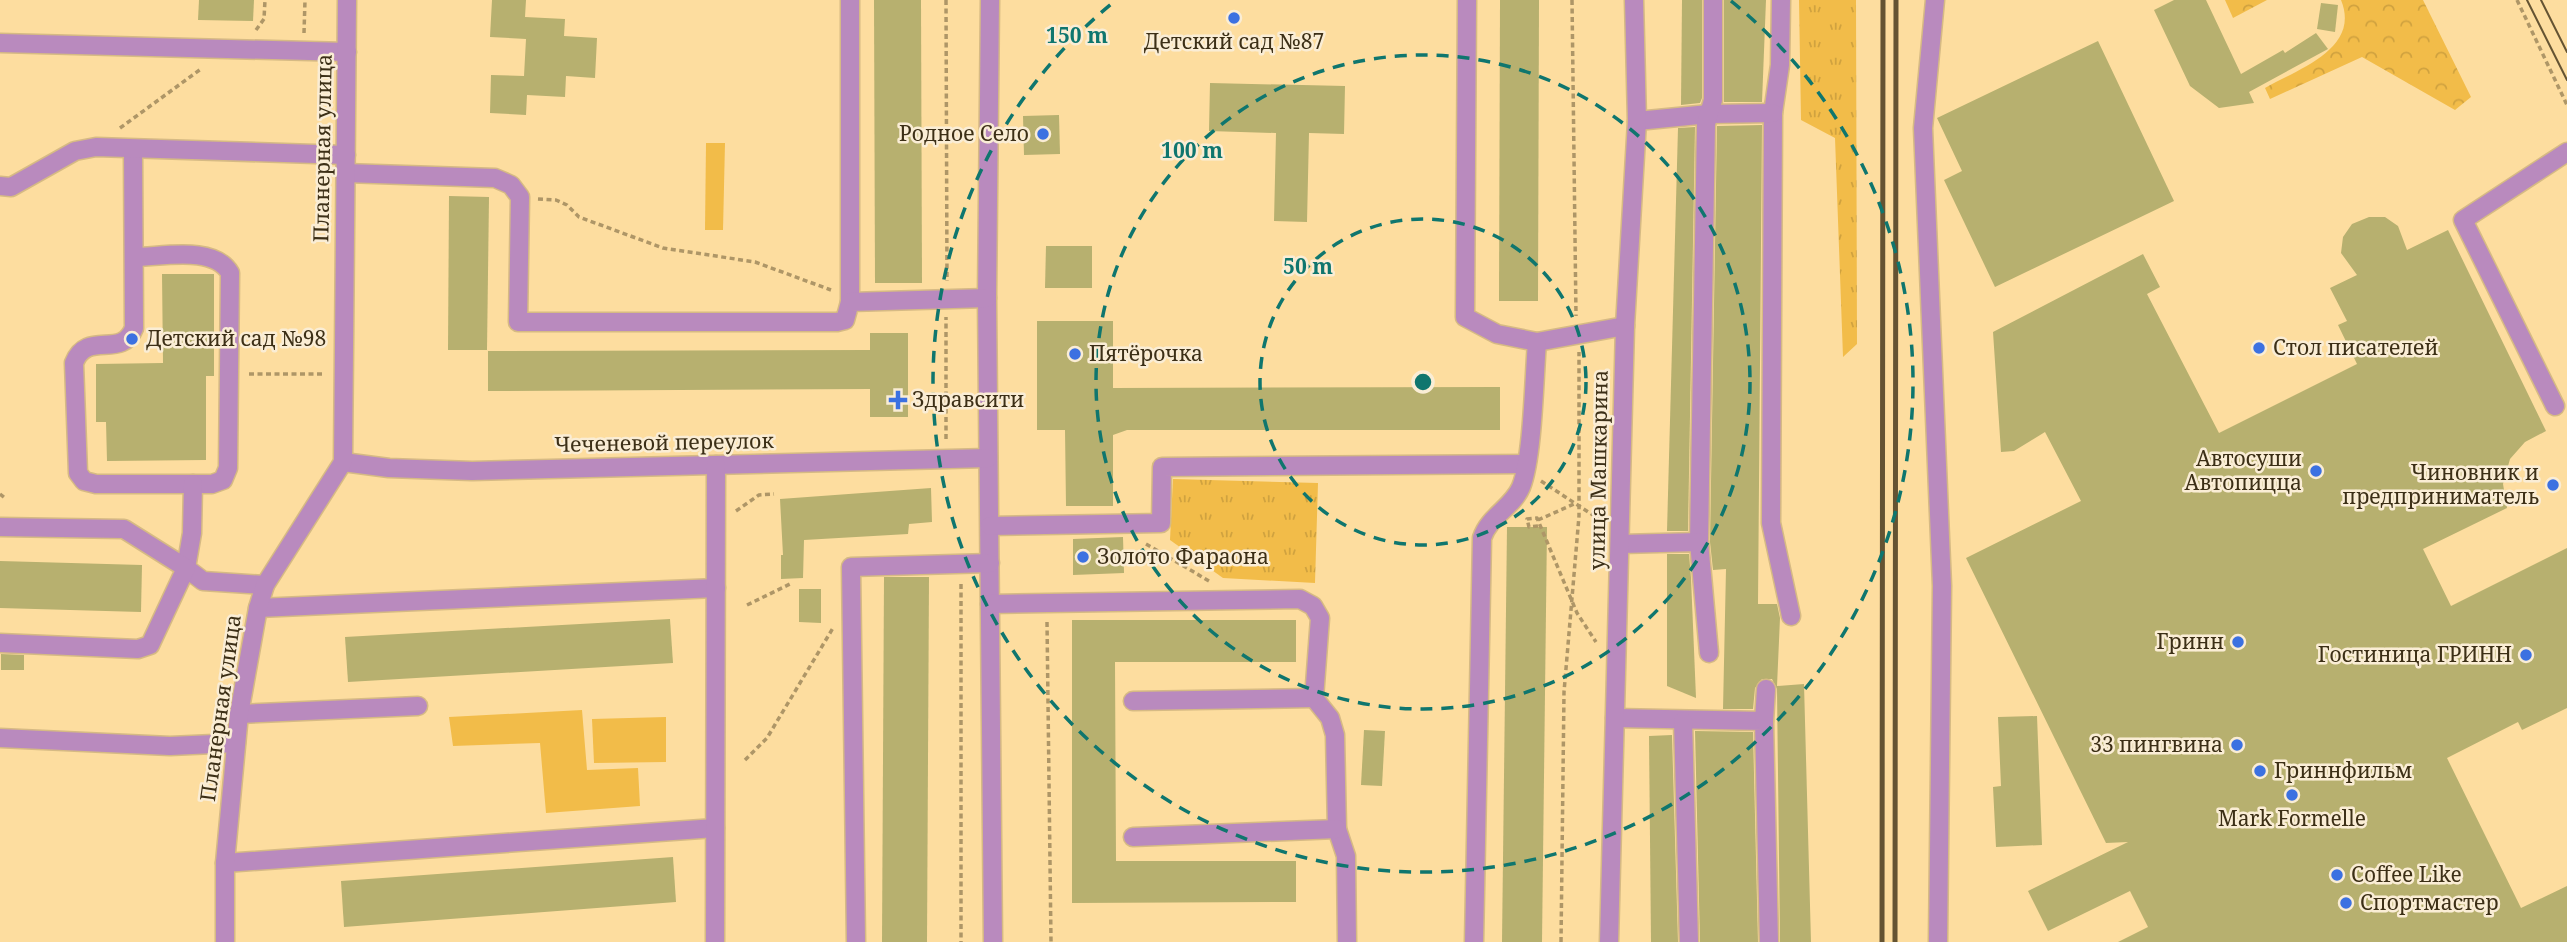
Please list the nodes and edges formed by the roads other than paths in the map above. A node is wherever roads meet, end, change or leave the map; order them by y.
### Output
1 (347, 0) edge
2 (850, 0) edge
3 (990, 0) edge
4 (1467, 0) edge
5 (1634, 0) edge
6 (1713, 0) edge
7 (1781, 0) edge
8 (1935, 0) edge
9 (0, 43) edge
10 (346, 52) junction
11 (1773, 113) junction
12 (1709, 114) junction
13 (1637, 121) junction
14 (133, 149) junction
15 (2567, 152) edge
16 (345, 164) junction
17 (0, 186) edge
18 (134, 257) junction
19 (987, 298) junction
20 (850, 302) junction
21 (1625, 326) junction
22 (1537, 342) junction
23 (2555, 406) dead end
24 (988, 458) junction
25 (343, 462) junction
26 (1526, 464) junction
27 (716, 465) junction
28 (193, 484) junction
29 (990, 526) junction
30 (0, 527) edge
31 (1621, 536) junction
32 (1699, 541) junction
33 (990, 563) junction
34 (186, 568) junction
35 (265, 584) junction
36 (716, 588) junction
37 (990, 604) junction
38 (258, 608) junction
39 (1791, 616) dead end
40 (0, 643) edge
41 (1709, 653) dead end
42 (1766, 689) dead end
43 (1314, 698) junction
44 (1133, 701) dead end
45 (418, 706) dead end
46 (239, 714) junction
47 (1615, 718) junction
48 (1683, 721) junction
49 (1763, 721) junction
50 (0, 738) edge
51 (236, 743) junction
52 (715, 828) junction
53 (1337, 829) junction
54 (1133, 837) dead end
55 (225, 863) junction
56 (225, 942) edge
57 (715, 942) edge
58 (856, 942) edge
59 (993, 942) edge
60 (1348, 942) edge
61 (1474, 942) edge
62 (1609, 942) edge
63 (1689, 942) edge
64 (1769, 942) edge
65 (1938, 942) edge

1 - 10 street, Планерная улица
2 - 20 street
3 - 19 street
4 - 22 street
5 - 13 street, улица Машкарина
6 - 12 street
7 - 11 street
8 - 65 street
9 - 10 street
10 - 16 street, Планерная улица
11 - 12 street
11 - 39 street
12 - 13 street
12 - 32 street
13 - 21 street, улица Машкарина
14 - 16 street
14 - 17 street
14 - 18 street
15 - 23 street
16 - 20 street
16 - 25 street, Планерная улица
18 - 28 street
18 - 28 street
19 - 20 street
19 - 24 street
21 - 22 street
21 - 31 street, улица Машкарина
22 - 26 street
24 - 27 street, Чеченевой переулок
24 - 29 street
25 - 27 street, Чеченевой переулок
25 - 35 street, Планерная улица
26 - 29 street
26 - 61 street
27 - 36 street
28 - 34 street
29 - 33 street
30 - 34 street
31 - 32 street
31 - 47 street, улица Машкарина
32 - 41 street
33 - 37 street
33 - 58 street
34 - 35 street
34 - 40 street
35 - 38 street, Планерная улица
36 - 38 street
36 - 52 street
37 - 43 street
37 - 59 street
38 - 46 street, Планерная улица
42 - 49 street
43 - 44 street
43 - 53 street
45 - 46 street
46 - 51 street, Планерная улица
47 - 48 street
47 - 62 street, улица Машкарина
48 - 49 street
48 - 63 street
49 - 64 street
50 - 51 street
51 - 55 street, Планерная улица
52 - 55 street
52 - 57 street
53 - 54 street
53 - 60 street
55 - 56 street, Планерная улица

